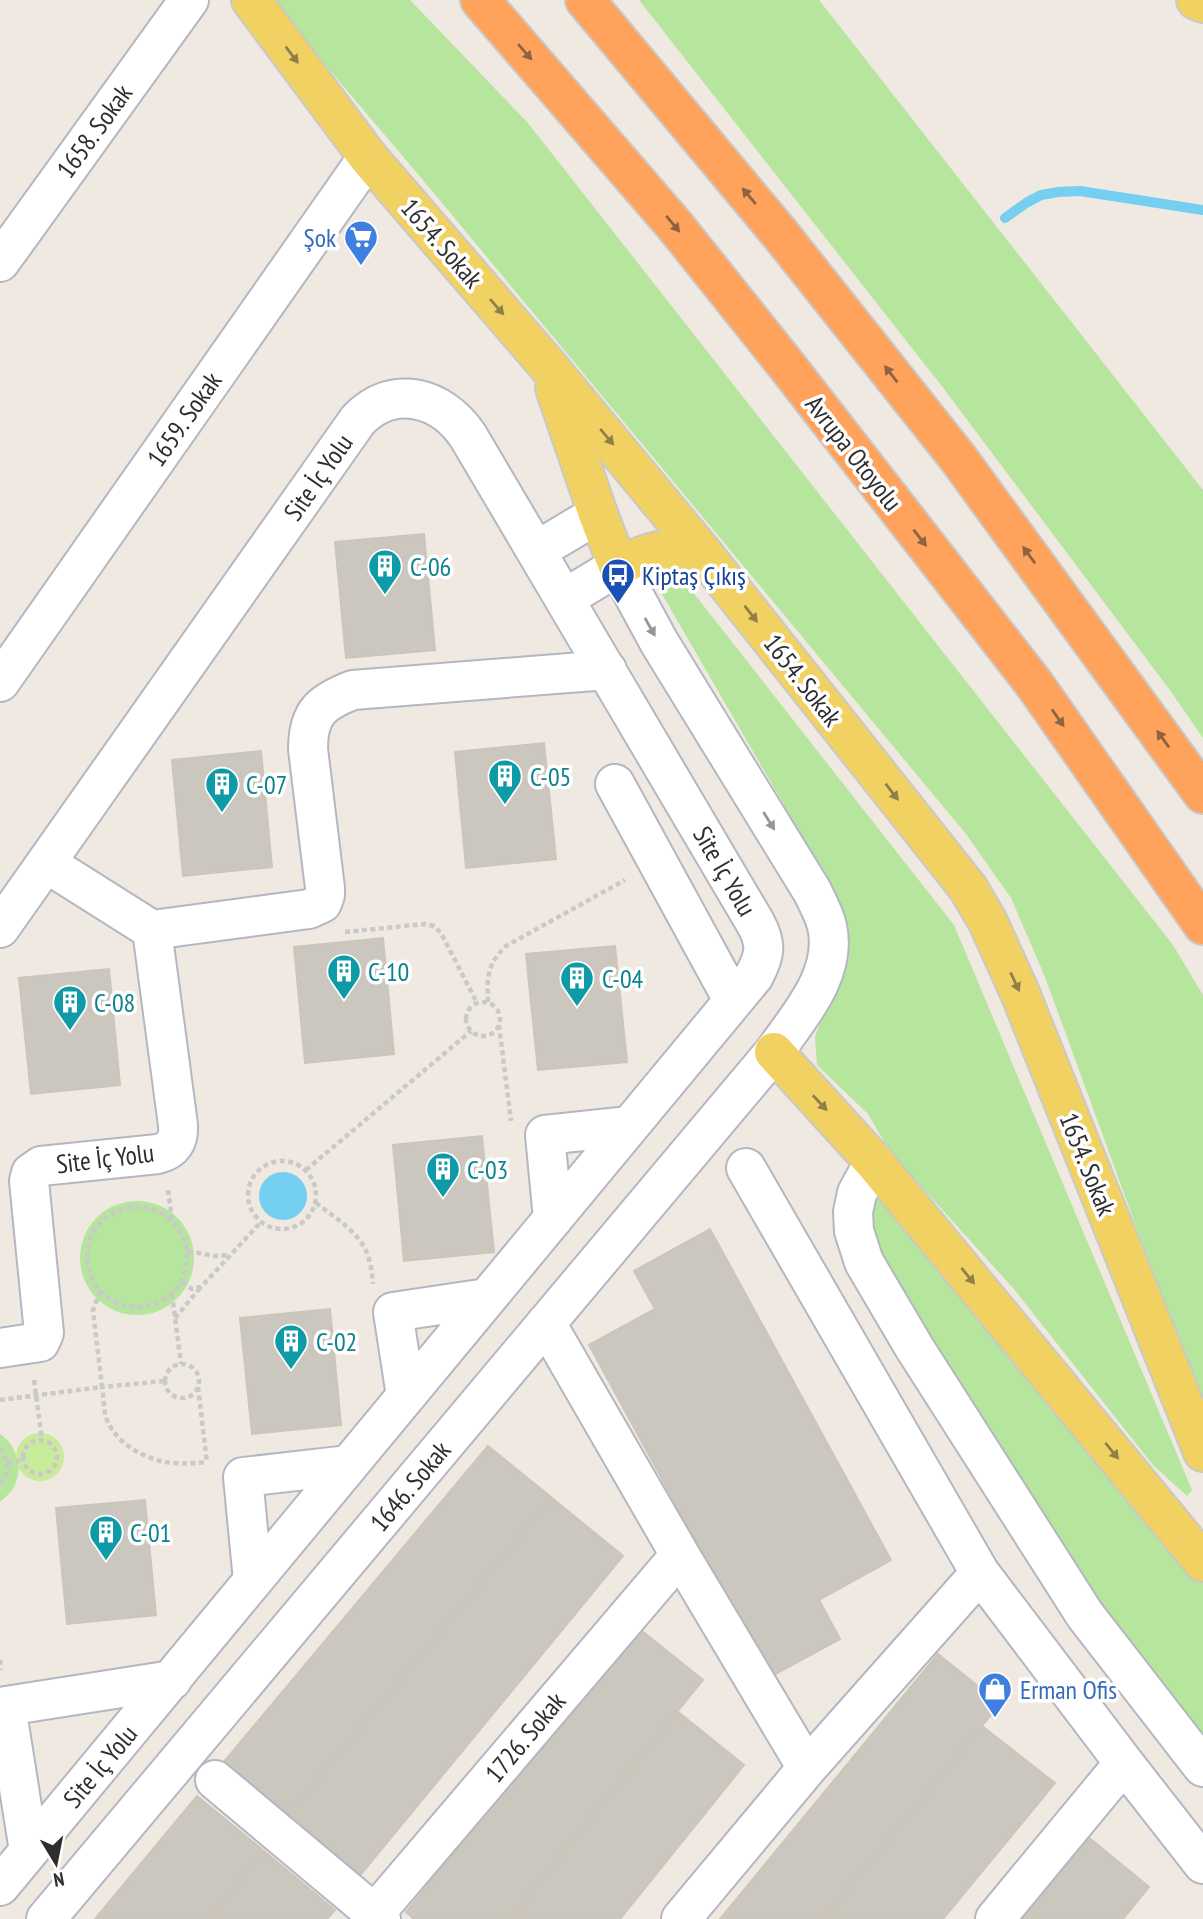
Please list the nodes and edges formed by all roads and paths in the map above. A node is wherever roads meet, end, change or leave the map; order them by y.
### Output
1 (189, 0) edge
2 (251, 0) edge
3 (481, 0) edge
4 (586, 0) edge
5 (1196, 0) edge
6 (1203, 3) edge
7 (368, 157) junction
8 (0, 262) edge
9 (548, 366) junction
10 (598, 514) junction
11 (536, 551) junction
12 (701, 551) junction
13 (618, 566) junction
14 (564, 599) junction
15 (607, 670) junction
16 (0, 682) edge
17 (615, 785) dead end
18 (1203, 794) edge
19 (46, 863) junction
20 (658, 863) junction
21 (309, 909) junction
22 (1203, 925) edge
23 (0, 928) edge
24 (152, 930) junction
25 (733, 1000) junction
26 (488, 1002) junction
27 (477, 1003) junction
28 (499, 1025) junction
29 (471, 1031) junction
30 (774, 1052) junction
31 (511, 1126) dead end
32 (629, 1126) junction
33 (874, 1162) junction
34 (746, 1168) dead end
35 (306, 1170) junction
36 (316, 1203) junction
37 (553, 1219) junction
38 (260, 1223) junction
39 (188, 1251) junction
40 (229, 1255) junction
41 (182, 1282) junction
42 (201, 1287) junction
43 (100, 1292) junction
44 (172, 1294) junction
45 (487, 1298) junction
46 (393, 1312) junction
47 (175, 1318) junction
48 (546, 1323) junction
49 (0, 1348) edge
50 (181, 1364) junction
51 (164, 1381) junction
52 (102, 1387) junction
53 (198, 1387) junction
54 (36, 1395) junction
55 (406, 1396) junction
56 (0, 1400) edge
57 (42, 1440) junction
58 (0, 1448) edge
59 (1203, 1452) edge
60 (23, 1460) junction
61 (206, 1462) junction
62 (7, 1463) junction
63 (349, 1465) junction
64 (208, 1471) dead end
65 (0, 1486) edge
66 (680, 1555) junction
67 (1203, 1562) edge
68 (980, 1573) junction
69 (253, 1581) junction
70 (172, 1680) junction
71 (1124, 1763) junction
72 (1203, 1767) edge
73 (807, 1768) junction
74 (215, 1780) dead end
75 (29, 1851) junction
76 (1203, 1864) edge
77 (0, 1886) edge
78 (375, 1917) edge
79 (46, 1919) edge
80 (681, 1919) edge
81 (995, 1919) edge

1 - 8 street, 1658. Sokak
2 -> 7 main road, 1654. Sokak
3 -> 22 highway, Avrupa Otoyolu
18 -> 4 highway
5 - 6 main road
7 -> 9 main road, 1654. Sokak
7 - 16 street, 1659. Sokak
9 - 10 main road
9 -> 12 main road, 1654. Sokak
10 - 11 street
10 - 13 main road
11 - 14 street, Site İç Yolu
11 - 19 street, Site İç Yolu
12 - 13 main road
12 -> 59 main road, 1654. Sokak
13 - 14 street
13 -> 30 street, 1646. Sokak
14 - 15 street, Site İç Yolu
15 - 21 street
15 - 25 street, Site İç Yolu
17 - 20 street, Site İç Yolu
19 - 23 street, Site İç Yolu
19 - 24 street
20 - 25 street, Site İç Yolu
20 - 26 path, Site İç Yolu
21 - 24 street
21 - 27 path
24 - 49 street, Site İç Yolu
25 - 32 street, Site İç Yolu
26 - 27 path
26 - 28 path, Site İç Yolu
27 - 29 path
28 - 29 path
28 - 31 path, Site İç Yolu
29 - 35 path
30 -> 33 main road
30 - 48 street, 1646. Sokak
32 - 37 street, Site İç Yolu
32 - 37 street
33 -> 67 main road
33 - 72 street
34 - 68 street
35 - 36 path
35 - 38 path
36 - 38 path
36 - 46 path
37 - 45 street, Site İç Yolu
38 - 40 path
39 - 40 path
39 - 41 path
39 - 43 path, Site İç Yolu
40 - 42 path
41 - 42 path
41 - 44 path
42 - 47 path
43 - 44 path
43 - 52 path
44 - 47 path
45 - 46 street
45 - 55 street, Site İç Yolu
46 - 55 street
47 - 50 path
48 - 66 street
48 - 79 street, 1646. Sokak
50 - 51 path
50 - 53 path
51 - 52 path
51 - 53 path
52 - 54 path
52 - 61 path
53 - 61 path
54 - 56 path
54 - 57 path
55 - 63 street, Site İç Yolu
57 - 60 path
57 - 60 path
58 - 62 path
60 - 62 path
61 - 64 path
62 - 65 path
63 - 69 street, Site İç Yolu
63 - 69 street
66 - 73 street
66 - 78 street, 1726. Sokak
68 - 71 street
68 - 73 street
69 - 70 street, Site İç Yolu
70 - 75 street, Site İç Yolu
70 - 75 street, Site İç Yolu
71 - 76 street
71 - 81 street
73 - 80 street
74 - 78 street
75 - 77 street, Site İç Yolu

